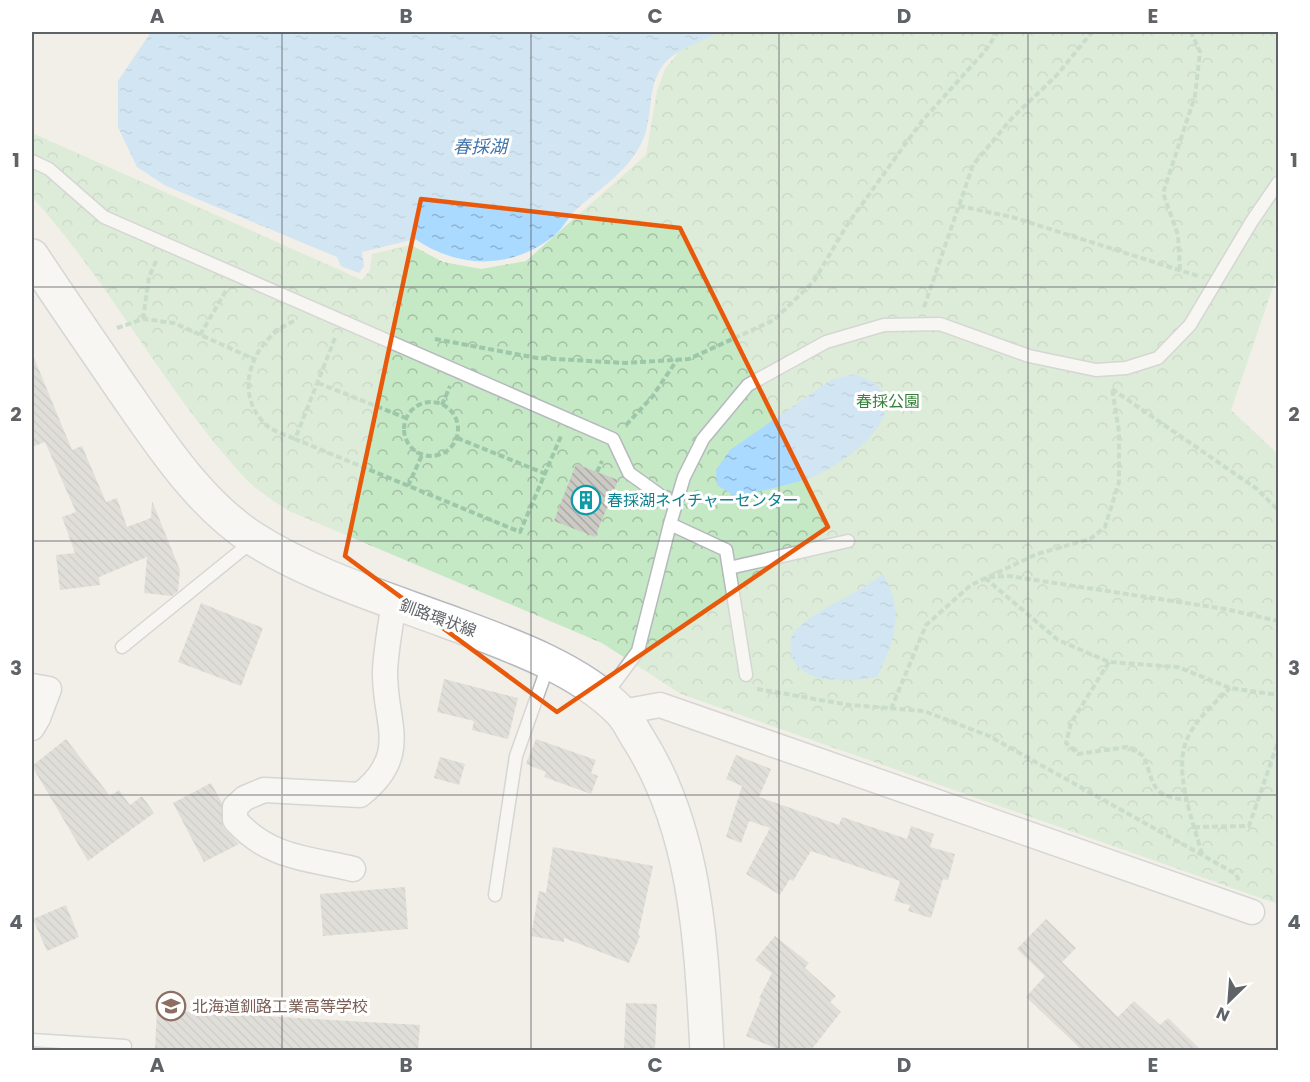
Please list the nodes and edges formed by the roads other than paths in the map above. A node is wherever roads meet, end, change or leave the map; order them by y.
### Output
1 (32, 161) edge
2 (1278, 183) edge
3 (32, 256) edge
4 (675, 506) junction
5 (670, 524) junction
6 (255, 540) junction
7 (848, 541) dead end
8 (729, 568) junction
9 (394, 601) junction
10 (122, 647) dead end
11 (549, 663) junction
12 (746, 675) road end
13 (32, 686) edge
14 (612, 705) junction
15 (32, 728) edge
16 (354, 869) dead end
17 (495, 895) dead end
18 (1252, 912) road end
19 (32, 1040) edge
20 (124, 1050) edge
21 (707, 1050) edge

1 - 4 lane
2 - 4 lane
3 - 6 street, 釧路環状線
4 - 5 lane
5 - 8 lane
5 - 14 lane
6 - 9 street, 釧路環状線
6 - 10 lane
7 - 8 lane
8 - 12 lane
9 - 11 street, 釧路環状線
9 - 16 street
11 - 14 street, 釧路環状線
11 - 17 lane
13 - 15 street
14 - 18 street
14 - 21 street, 釧路環状線
19 - 20 lane

